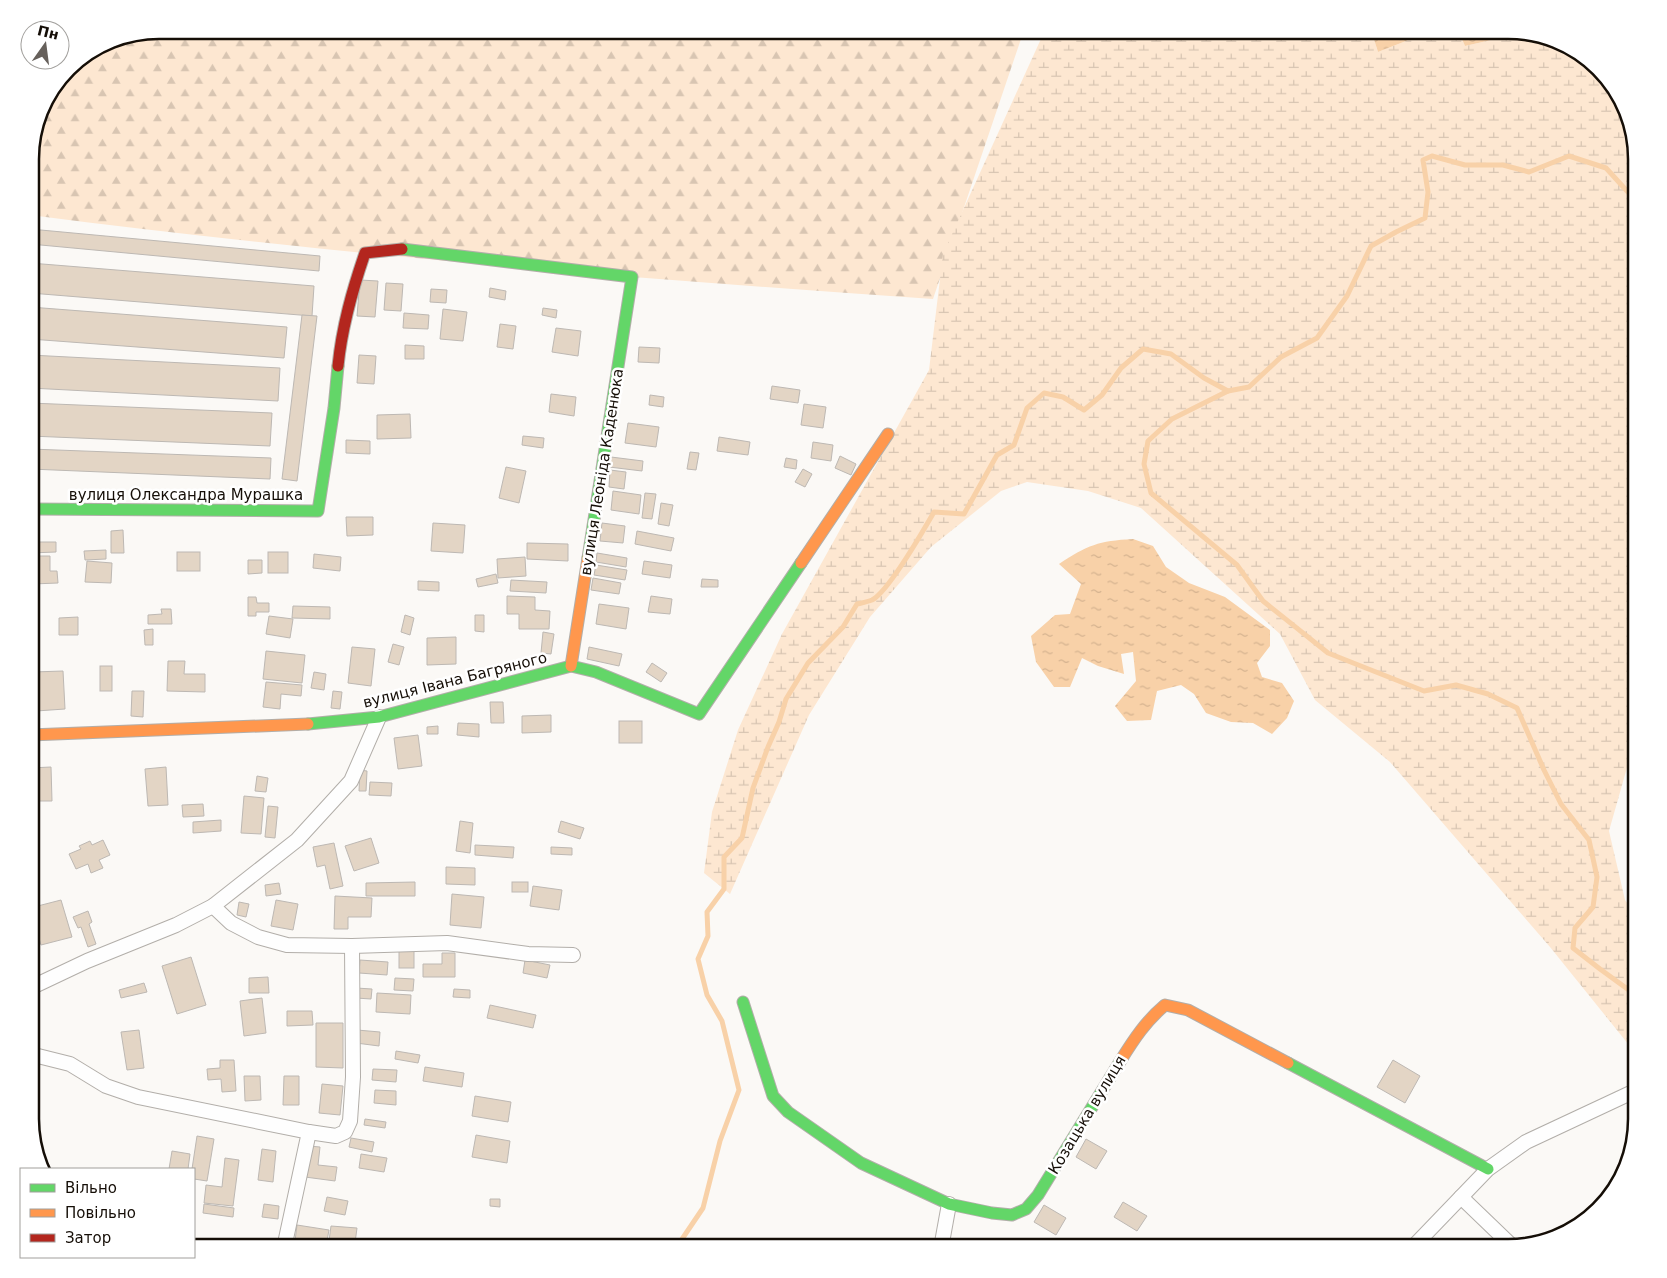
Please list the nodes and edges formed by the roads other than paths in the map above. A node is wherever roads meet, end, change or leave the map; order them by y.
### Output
1 (632, 277) joint
2 (888, 434) dead end
3 (39, 510) edge
4 (571, 666) junction
5 (380, 718) junction
6 (39, 735) edge
7 (213, 906) junction
8 (352, 946) junction
9 (573, 955) dead end
10 (39, 984) edge
11 (743, 1002) dead end
12 (39, 1056) edge
13 (1628, 1094) edge
14 (309, 1132) junction
15 (1488, 1169) junction
16 (1461, 1197) junction
17 (949, 1204) junction
18 (286, 1239) edge
19 (943, 1239) edge
20 (1421, 1239) edge
21 (1505, 1239) edge

1 - 3 street, вулиця Олександра Мурашка
1 - 4 street, вулиця Леоніда Каденюка
2 - 4 street, вулиця Івана Багряного
4 - 5 street, вулиця Івана Багряного
5 - 6 street, вулиця Івана Багряного
5 - 7 street
7 - 8 street
7 - 10 street
8 - 9 street
8 - 14 street
11 - 17 street, Козацька вулиця
12 - 14 street
13 - 15 street
14 - 18 street
15 - 16 street
15 - 17 street, Козацька вулиця
16 - 20 street
16 - 21 street
17 - 19 street

